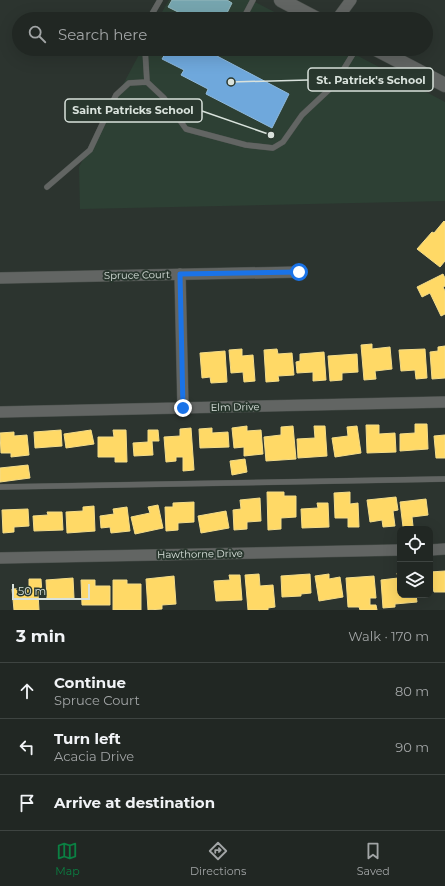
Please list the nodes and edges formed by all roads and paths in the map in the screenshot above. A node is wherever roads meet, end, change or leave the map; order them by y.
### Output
1 (160, 0) edge
2 (253, 0) edge
3 (281, 0) edge
4 (351, 0) edge
5 (153, 12) edge
6 (247, 12) edge
7 (304, 12) edge
8 (342, 12) edge
9 (145, 56) edge
10 (352, 56) edge
11 (390, 56) edge
12 (147, 82) junction
13 (445, 84) edge
14 (47, 187) dead end
15 (299, 272) dead end
16 (180, 274) junction
17 (0, 278) edge
18 (445, 402) edge
19 (183, 408) junction
20 (0, 412) edge
21 (445, 479) edge
22 (0, 487) edge
23 (445, 549) edge
24 (397, 550) edge
25 (433, 550) edge
26 (0, 558) edge

1 - 5 lane
2 - 6 lane
3 - 7 street
4 - 8 street
9 - 12 lane
10 - 12 lane
11 - 13 street
12 - 14 lane
15 - 16 street, Spruce Court
16 - 17 street, Spruce Court
16 - 19 street
18 - 19 street, Elm Drive
19 - 20 street, Elm Drive
21 - 22 lane
23 - 25 street
24 - 26 street, Hawthorne Drive

